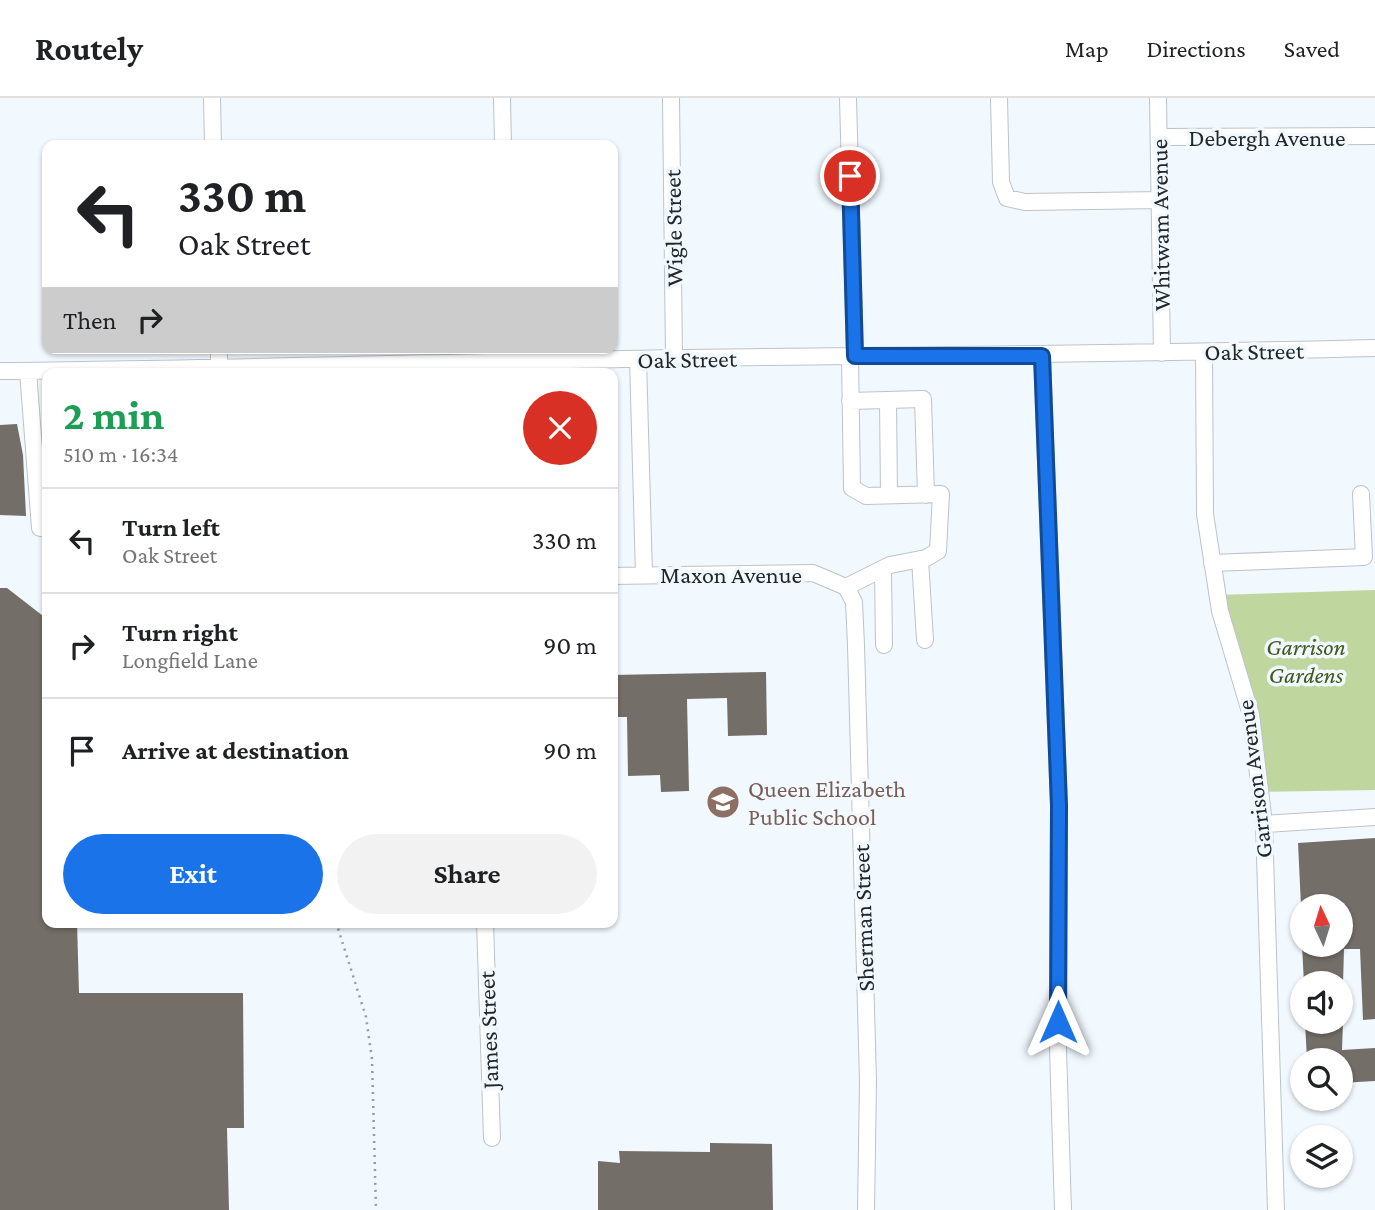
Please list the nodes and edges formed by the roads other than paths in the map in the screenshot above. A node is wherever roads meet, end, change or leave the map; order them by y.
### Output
1 (212, 98) edge
2 (502, 98) edge
3 (671, 98) edge
4 (848, 98) edge
5 (999, 98) edge
6 (1158, 98) edge
7 (1375, 136) edge
8 (1159, 137) junction
9 (214, 140) edge
10 (503, 140) edge
11 (1160, 200) junction
12 (1375, 348) edge
13 (1162, 353) junction
14 (1203, 353) junction
15 (511, 355) edge
16 (1042, 356) junction
17 (852, 357) junction
18 (674, 358) junction
19 (638, 359) junction
20 (258, 368) edge
21 (0, 371) edge
22 (28, 371) junction
23 (42, 371) edge
24 (849, 401) junction
25 (888, 401) junction
26 (39, 419) edge
27 (1361, 494) dead end
28 (889, 495) junction
29 (926, 495) junction
30 (42, 528) edge
31 (920, 559) junction
32 (1212, 564) junction
33 (883, 569) junction
34 (644, 575) junction
35 (618, 576) edge
36 (846, 587) junction
37 (925, 639) dead end
38 (884, 645) dead end
39 (1375, 817) edge
40 (1264, 824) junction
41 (485, 928) edge
42 (492, 1138) dead end
43 (866, 1210) edge
44 (1063, 1210) edge
45 (1276, 1210) edge

1 - 9 street
2 - 10 street
3 - 18 street, Wigle Street
4 - 17 street
5 - 11 street
6 - 8 street, Whitwam Avenue
7 - 8 street, Debergh Avenue
8 - 11 street, Whitwam Avenue
11 - 13 street, Whitwam Avenue
12 - 14 street, Oak Street
13 - 14 street, Oak Street
13 - 16 street, Oak Street
14 - 32 street, Garrison Avenue
15 - 19 street, Oak Street
15 - 20 street, Oak Street
16 - 17 street, Oak Street
16 - 44 street
17 - 18 street, Oak Street
17 - 24 street
18 - 19 street, Oak Street
19 - 34 street
21 - 22 street, Oak Street
22 - 23 street, Oak Street
22 - 26 street
24 - 25 street
24 - 28 street
25 - 28 street
25 - 29 street
26 - 30 street
27 - 32 street
28 - 29 street
29 - 31 street
31 - 33 street
31 - 37 street
32 - 40 street, Garrison Avenue
33 - 36 street
33 - 38 street
34 - 35 street, Maxon Avenue
34 - 36 street, Maxon Avenue
36 - 43 street, Sherman Street
39 - 40 street
40 - 45 street, Garrison Avenue
41 - 42 street, James Street

